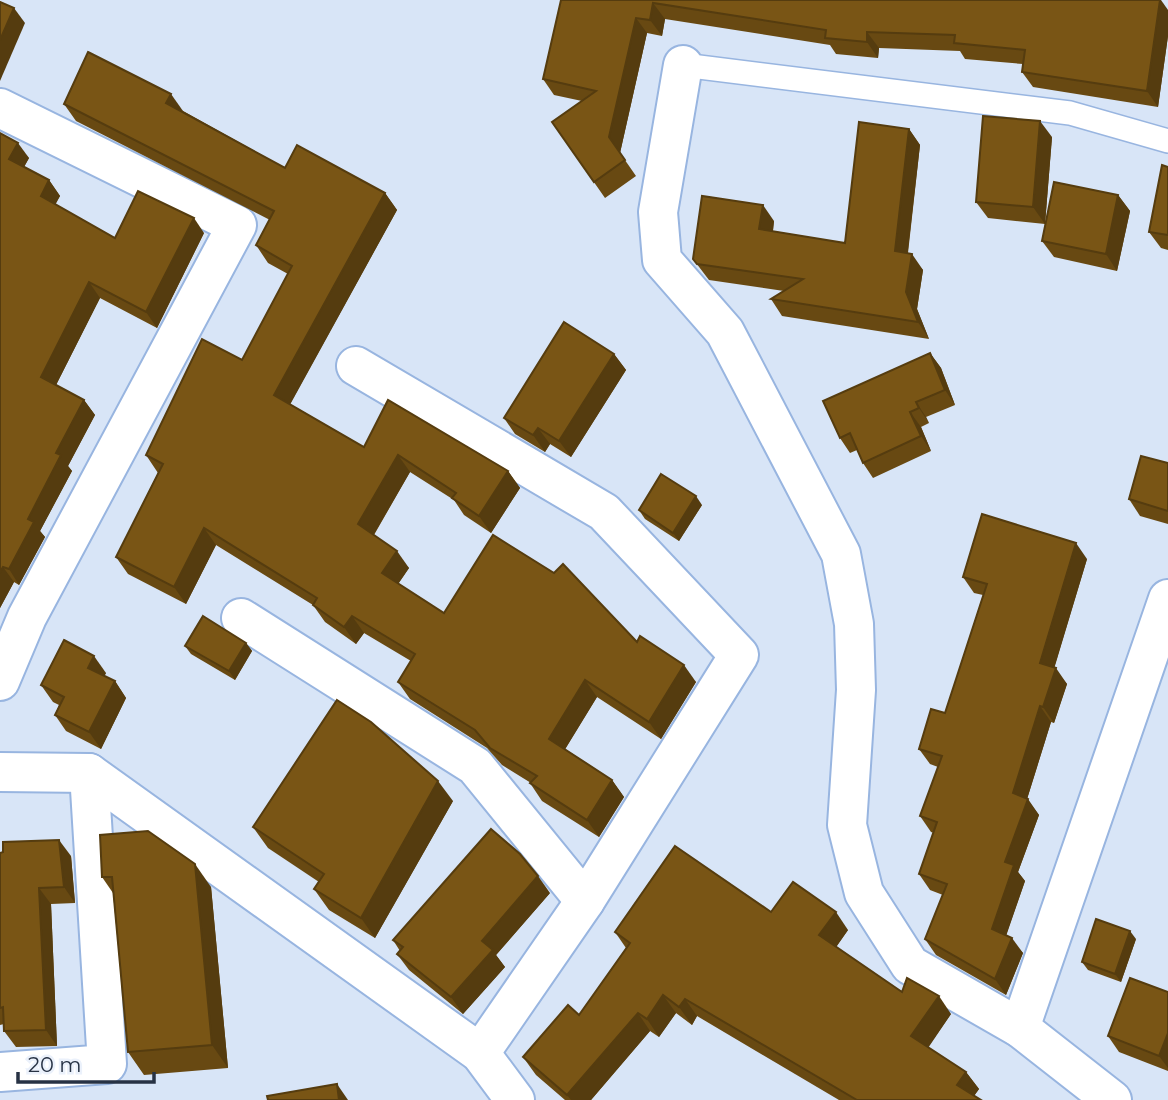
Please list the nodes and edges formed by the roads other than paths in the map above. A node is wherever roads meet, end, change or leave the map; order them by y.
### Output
1 (683, 65) joint
2 (0, 108) edge
3 (1168, 141) edge
4 (356, 366) dead end
5 (1168, 599) edge
6 (14, 610) edge
7 (241, 618) dead end
8 (0, 681) edge
9 (0, 772) edge
10 (89, 773) junction
11 (585, 901) junction
12 (1020, 1028) junction
13 (480, 1053) junction
14 (0, 1072) edge
15 (515, 1100) edge
16 (1112, 1100) edge

1 - 3 lane
1 - 12 street
2 - 6 street
4 - 11 street
5 - 12 street
6 - 8 street
7 - 11 street
9 - 10 street
10 - 13 street
10 - 14 street
11 - 13 street
12 - 16 street
13 - 15 street

